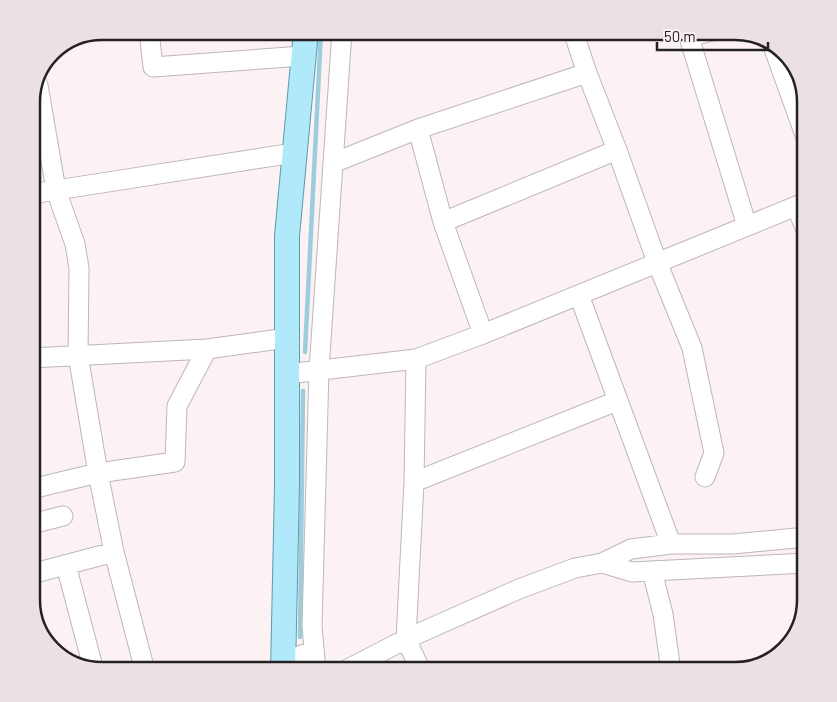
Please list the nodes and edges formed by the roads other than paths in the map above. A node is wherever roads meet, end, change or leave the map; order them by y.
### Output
1 (150, 40) edge
2 (305, 40) edge
3 (341, 40) edge
4 (576, 40) edge
5 (690, 40) edge
6 (776, 55) edge
7 (303, 56) junction
8 (587, 73) junction
9 (797, 113) edge
10 (418, 129) junction
11 (40, 130) edge
12 (616, 150) junction
13 (294, 153) junction
14 (333, 163) junction
15 (56, 190) junction
16 (40, 193) edge
17 (797, 206) edge
18 (443, 222) junction
19 (747, 226) junction
20 (657, 262) junction
21 (578, 295) junction
22 (483, 334) junction
23 (287, 338) junction
24 (207, 349) junction
25 (78, 355) junction
26 (40, 357) edge
27 (416, 359) junction
28 (319, 370) junction
29 (287, 374) junction
30 (617, 401) junction
31 (98, 474) junction
32 (705, 477) dead end
33 (414, 482) junction
34 (40, 485) edge
35 (63, 516) dead end
36 (40, 522) edge
37 (797, 538) edge
38 (671, 544) junction
39 (114, 552) junction
40 (602, 563) junction
41 (797, 564) edge
42 (66, 565) junction
43 (40, 572) edge
44 (652, 572) junction
45 (406, 639) junction
46 (314, 651) junction
47 (91, 661) edge
48 (143, 662) edge
49 (284, 662) edge
50 (292, 662) edge
51 (315, 662) edge
52 (361, 662) edge
53 (417, 662) edge
54 (670, 662) edge

1 - 7 street
2 - 7 main road
3 - 14 street
4 - 8 street
5 - 19 street
6 - 9 street
7 - 13 main road
8 - 10 street
8 - 12 street
10 - 14 street
10 - 18 street
11 - 15 street
12 - 18 street
12 - 20 street
13 - 15 street
13 - 23 main road
14 - 28 street
15 - 16 street
15 - 25 street
17 - 19 street
18 - 22 street
19 - 20 street
20 - 21 street
20 - 32 street
21 - 22 street
21 - 30 street
22 - 27 street
23 - 24 street
23 - 29 main road
24 - 25 street
24 - 31 street
25 - 26 street
25 - 31 street
27 - 28 street
27 - 33 street
28 - 29 street
28 - 46 street
29 - 49 main road
30 - 33 street
30 - 38 street
31 - 34 street
31 - 39 street
33 - 45 street
35 - 36 street
37 - 38 street
38 - 40 street
39 - 42 street
39 - 48 street
40 - 44 street
40 - 45 street
41 - 44 street
42 - 43 street
42 - 47 street
44 - 54 street
45 - 52 street
45 - 53 street
46 - 50 street
46 - 51 street

